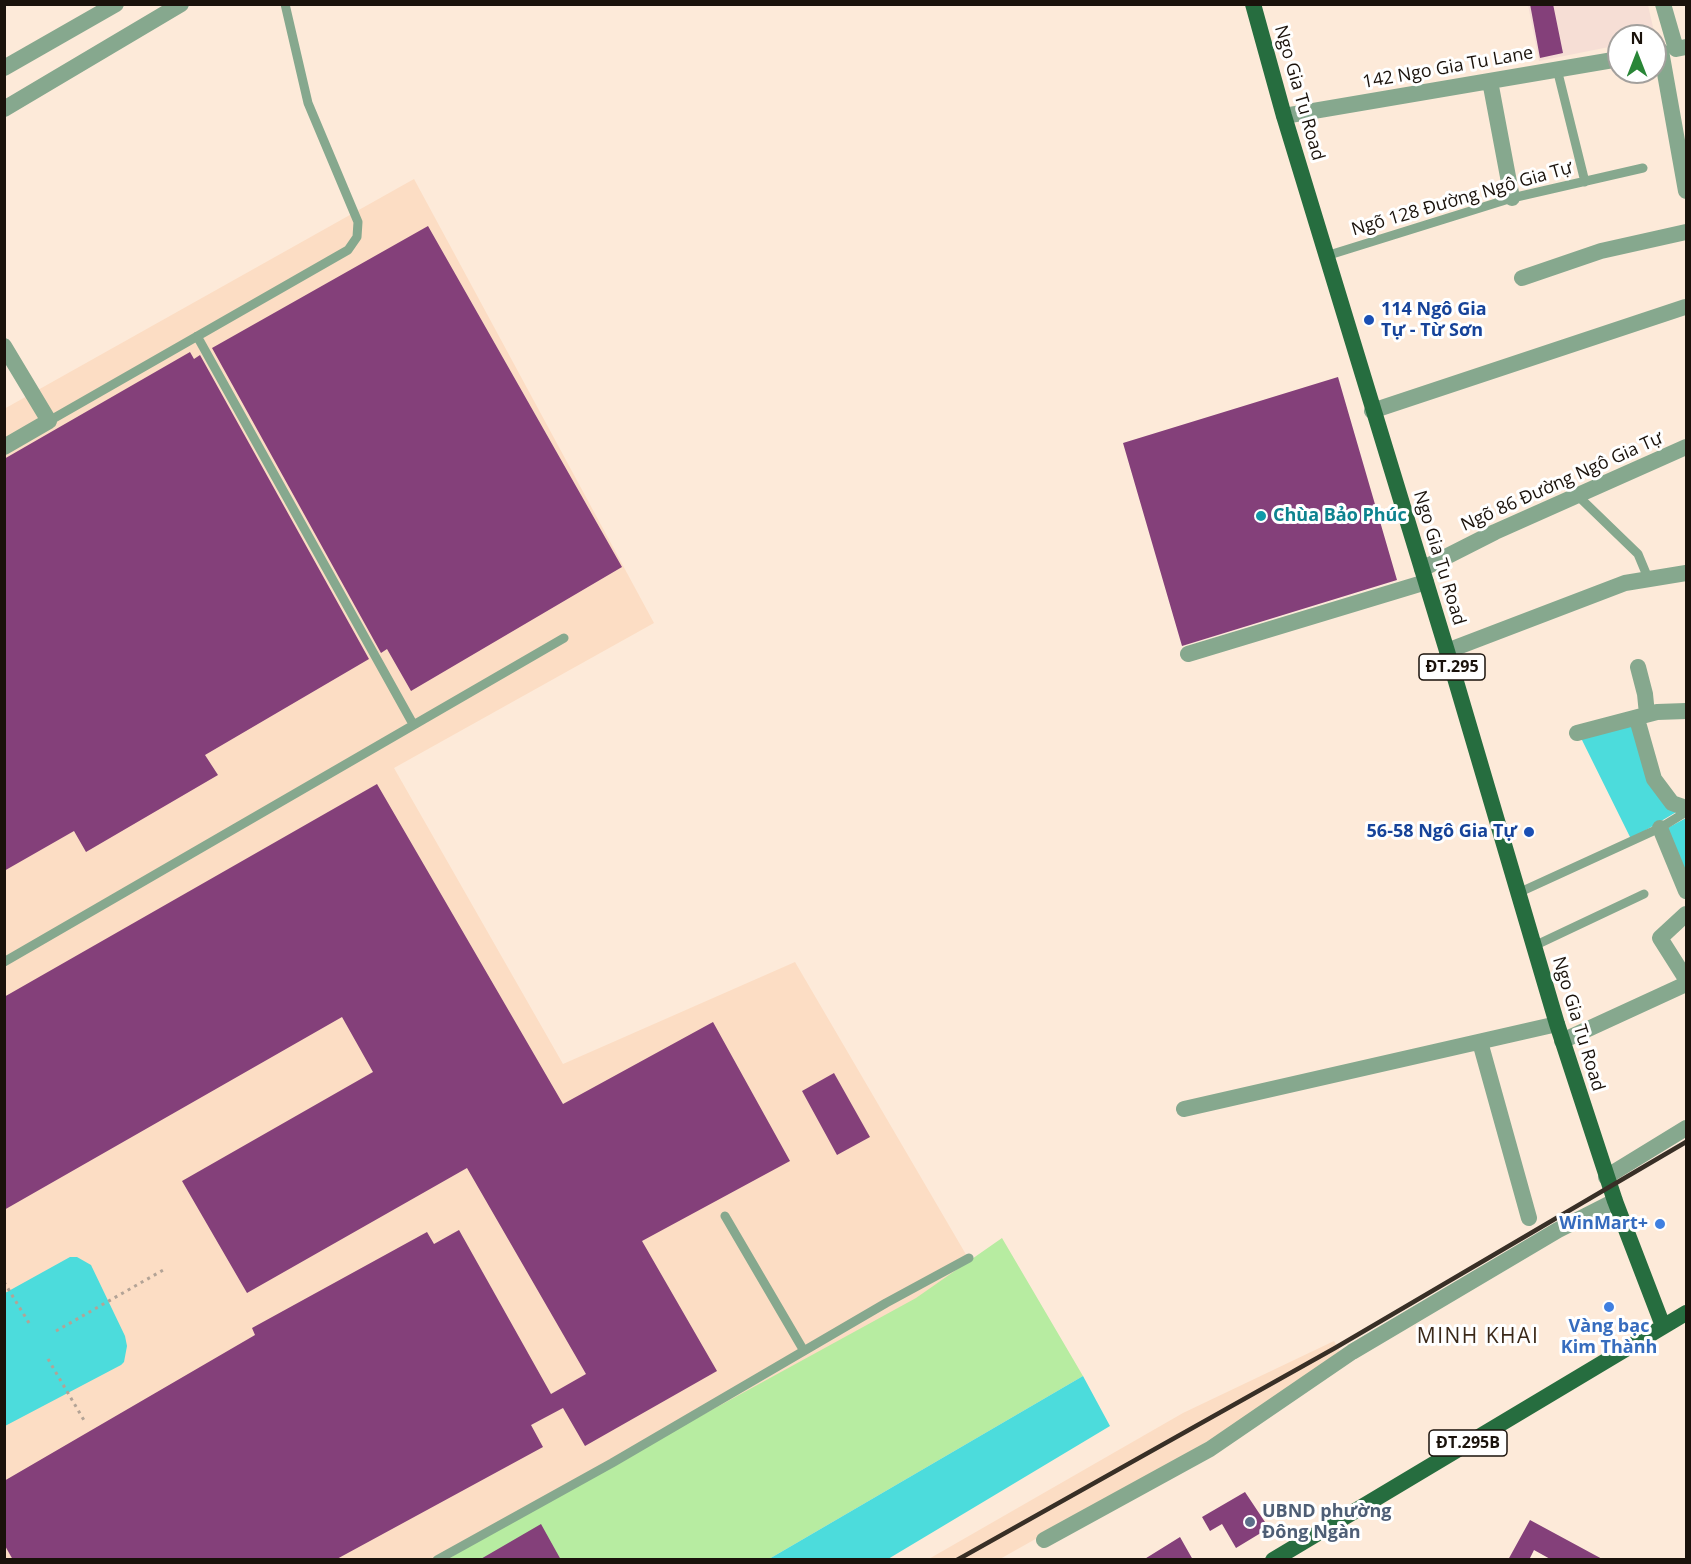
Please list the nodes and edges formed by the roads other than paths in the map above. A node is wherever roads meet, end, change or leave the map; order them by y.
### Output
1 (116, 4) edge
2 (181, 4) edge
3 (285, 4) edge
4 (1253, 4) edge
5 (1664, 4) edge
6 (1670, 50) edge
7 (1607, 61) edge
8 (4, 68) edge
9 (1557, 69) junction
10 (1490, 81) junction
11 (4, 109) edge
12 (1284, 116) junction
13 (1682, 131) edge
14 (1643, 168) dead end
15 (1585, 182) junction
16 (1686, 191) edge
17 (1512, 198) junction
18 (1686, 232) edge
19 (1326, 256) junction
20 (1522, 278) dead end
21 (1685, 307) dead end
22 (197, 336) junction
23 (4, 346) edge
24 (1372, 411) junction
25 (49, 421) junction
26 (4, 447) edge
27 (1686, 447) edge
28 (1577, 495) junction
29 (1686, 573) edge
30 (1424, 575) junction
31 (1648, 578) junction
32 (564, 638) dead end
33 (1447, 651) junction
34 (1188, 654) dead end
35 (1638, 667) dead end
36 (1686, 711) edge
37 (1642, 716) junction
38 (412, 724) junction
39 (1577, 733) dead end
40 (1686, 808) edge
41 (1686, 812) edge
42 (1660, 828) junction
43 (1686, 891) edge
44 (1518, 893) junction
45 (1644, 894) dead end
46 (1686, 914) edge
47 (1534, 946) junction
48 (4, 962) edge
49 (1686, 979) edge
50 (1686, 984) edge
51 (1557, 1024) junction
52 (1562, 1041) junction
53 (1480, 1042) junction
54 (1184, 1109) dead end
55 (1686, 1128) edge
56 (1606, 1177) junction
57 (1615, 1201) junction
58 (725, 1216) dead end
59 (1530, 1218) dead end
60 (969, 1258) dead end
61 (1686, 1313) edge
62 (1663, 1326) junction
63 (804, 1351) junction
64 (1044, 1540) dead end
65 (437, 1560) edge
66 (1273, 1560) edge

1 - 8 street
2 - 11 street
3 - 22 lane
4 - 12 main road, Ngo Gia Tu Road / ĐT.295
5 - 6 street
6 - 13 street
7 - 9 street, 142 Ngo Gia Tu Lane
9 - 10 street, 142 Ngo Gia Tu Lane
9 - 15 lane
10 - 12 street, 142 Ngo Gia Tu Lane
10 - 17 street
12 - 19 main road, Ngo Gia Tu Road / ĐT.295
13 - 16 street
14 - 15 lane, Ngõ 128 Đường Ngô Gia Tự
15 - 17 lane, Ngõ 128 Đường Ngô Gia Tự
17 - 19 lane, Ngõ 128 Đường Ngô Gia Tự
18 - 20 street
19 - 24 main road, Ngo Gia Tu Road / ĐT.295
21 - 24 street
22 - 25 lane
22 - 38 lane
23 - 25 street
24 - 30 main road, Ngo Gia Tu Road / ĐT.295
25 - 26 street
27 - 28 street, Ngõ 86 Đường Ngô Gia Tự
28 - 30 street, Ngõ 86 Đường Ngô Gia Tự
28 - 31 lane
29 - 31 street
30 - 33 main road, Ngo Gia Tu Road / ĐT.295
30 - 34 street, Ngõ 86 Đường Ngô Gia Tự
31 - 33 street
32 - 38 lane
33 - 44 main road, Ngo Gia Tu Road / ĐT.295
35 - 37 street
36 - 37 street
37 - 39 street
37 - 40 street
38 - 48 lane
41 - 42 lane
42 - 43 street
42 - 44 lane
44 - 47 main road, Ngo Gia Tu Road / ĐT.295
45 - 47 lane
46 - 49 street
47 - 51 main road, Ngo Gia Tu Road / ĐT.295
50 - 52 street
51 - 52 main road, Ngo Gia Tu Road / ĐT.295
51 - 53 street
52 - 56 main road, Ngo Gia Tu Road / ĐT.295
53 - 54 street
53 - 59 street
55 - 56 street
56 - 57 main road, Ngo Gia Tu Road / ĐT.295
57 - 62 main road, Ngo Gia Tu Road / ĐT.295
57 - 64 street
58 - 63 lane
60 - 63 lane
61 - 62 main road, ĐT.295B
62 - 66 main road, ĐT.295B
63 - 65 lane

